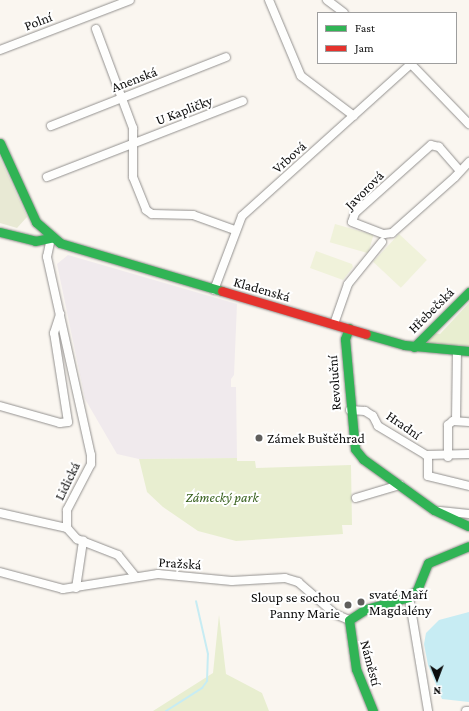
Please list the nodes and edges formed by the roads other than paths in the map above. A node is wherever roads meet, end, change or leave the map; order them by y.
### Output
1 (130, 0) edge
2 (269, 0) edge
3 (327, 0) edge
4 (343, 12) edge
5 (96, 29) dead end
6 (0, 50) edge
7 (226, 57) dead end
8 (410, 64) edge
9 (122, 98) junction
10 (243, 101) dead end
11 (354, 116) junction
12 (469, 124) edge
13 (51, 126) dead end
14 (0, 143) edge
15 (134, 143) junction
16 (469, 162) edge
17 (460, 171) junction
18 (47, 177) dead end
19 (235, 230) junction
20 (0, 232) edge
21 (51, 238) junction
22 (382, 242) dead end
23 (214, 290) junction
24 (469, 292) edge
25 (60, 314) junction
26 (334, 324) junction
27 (349, 328) junction
28 (414, 347) junction
29 (457, 351) junction
30 (469, 351) edge
31 (0, 406) edge
32 (350, 410) junction
33 (456, 421) junction
34 (469, 422) edge
35 (469, 454) edge
36 (428, 456) junction
37 (448, 457) junction
38 (400, 485) junction
39 (469, 486) edge
40 (356, 498) dead end
41 (438, 512) junction
42 (0, 513) edge
43 (469, 514) edge
44 (469, 526) edge
45 (67, 528) junction
46 (83, 541) junction
47 (469, 546) edge
48 (0, 572) edge
49 (135, 576) junction
50 (76, 588) junction
51 (409, 597) junction
52 (349, 620) junction
53 (469, 710) edge
54 (373, 711) edge
55 (428, 711) edge
56 (466, 711) edge

1 - 6 street, Polní
2 - 11 street
3 - 4 street
5 - 9 street
7 - 9 street, Anenská
8 - 11 street, Vrbová
8 - 12 street
9 - 13 street, Anenská
9 - 15 street
10 - 15 street, U Kapličky
11 - 19 street, Vrbová
14 - 21 street
15 - 18 street, U Kapličky
15 - 19 street
16 - 17 street, Javorová
17 - 17 street, Javorová
19 - 23 street, Vrbová
20 - 21 street
21 - 23 street, Kladenská
21 - 25 street, Lidická
22 - 26 street
23 - 26 street, Kladenská
24 - 28 street, Hřebečská
25 - 31 street
25 - 45 street, Lidická
26 - 27 street, Kladenská
27 - 28 street, Kladenská
27 - 32 street, Revoluční
28 - 29 street, Kladenská
29 - 30 street, Kladenská
29 - 33 street
32 - 36 street, Hradní
32 - 38 street, Revoluční
33 - 34 street
33 - 37 street
35 - 37 street, Hradní
36 - 37 street, Hradní
36 - 39 street
38 - 40 street
38 - 41 street, Revoluční
41 - 43 street
41 - 44 street, Revoluční
42 - 45 street
45 - 46 street
46 - 49 street
46 - 50 street
47 - 51 street
48 - 50 street, Pražská
49 - 50 street, Pražská
49 - 52 street, Pražská
51 - 52 street
51 - 55 street
52 - 54 street, Náměstí
53 - 56 street

